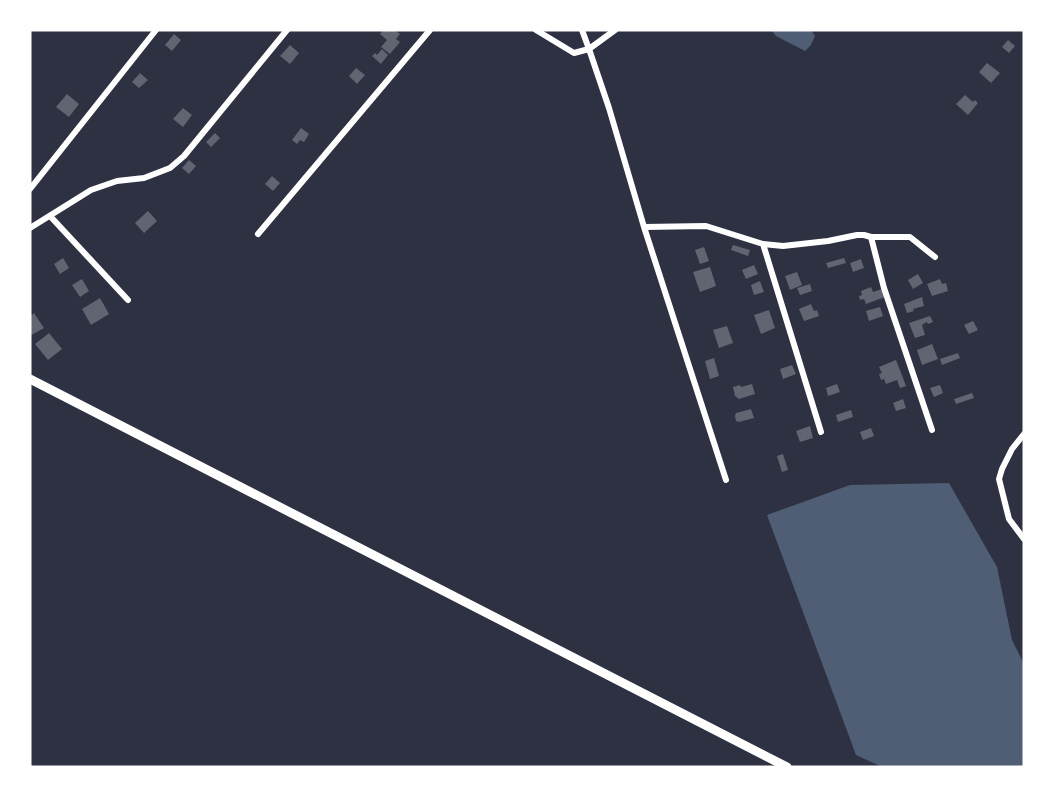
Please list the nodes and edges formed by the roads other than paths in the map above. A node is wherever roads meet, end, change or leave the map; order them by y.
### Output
1 (156, 30) edge
2 (287, 30) edge
3 (430, 30) edge
4 (536, 30) edge
5 (582, 30) edge
6 (615, 30) edge
7 (589, 49) junction
8 (30, 189) edge
9 (50, 216) junction
10 (644, 227) junction
11 (30, 228) edge
12 (258, 234) dead end
13 (870, 237) junction
14 (763, 244) junction
15 (935, 257) dead end
16 (128, 300) dead end
17 (30, 380) edge
18 (932, 430) dead end
19 (821, 432) dead end
20 (1024, 434) edge
21 (726, 480) dead end
22 (1024, 539) edge
23 (787, 767) edge

1 - 8 street
2 - 9 street
3 - 12 street
4 - 7 street
5 - 7 street
6 - 7 street
7 - 10 street
9 - 11 street
9 - 16 street
10 - 14 street
10 - 21 street
13 - 14 street
13 - 15 street
13 - 18 street
14 - 19 street
17 - 23 highway
20 - 22 street

